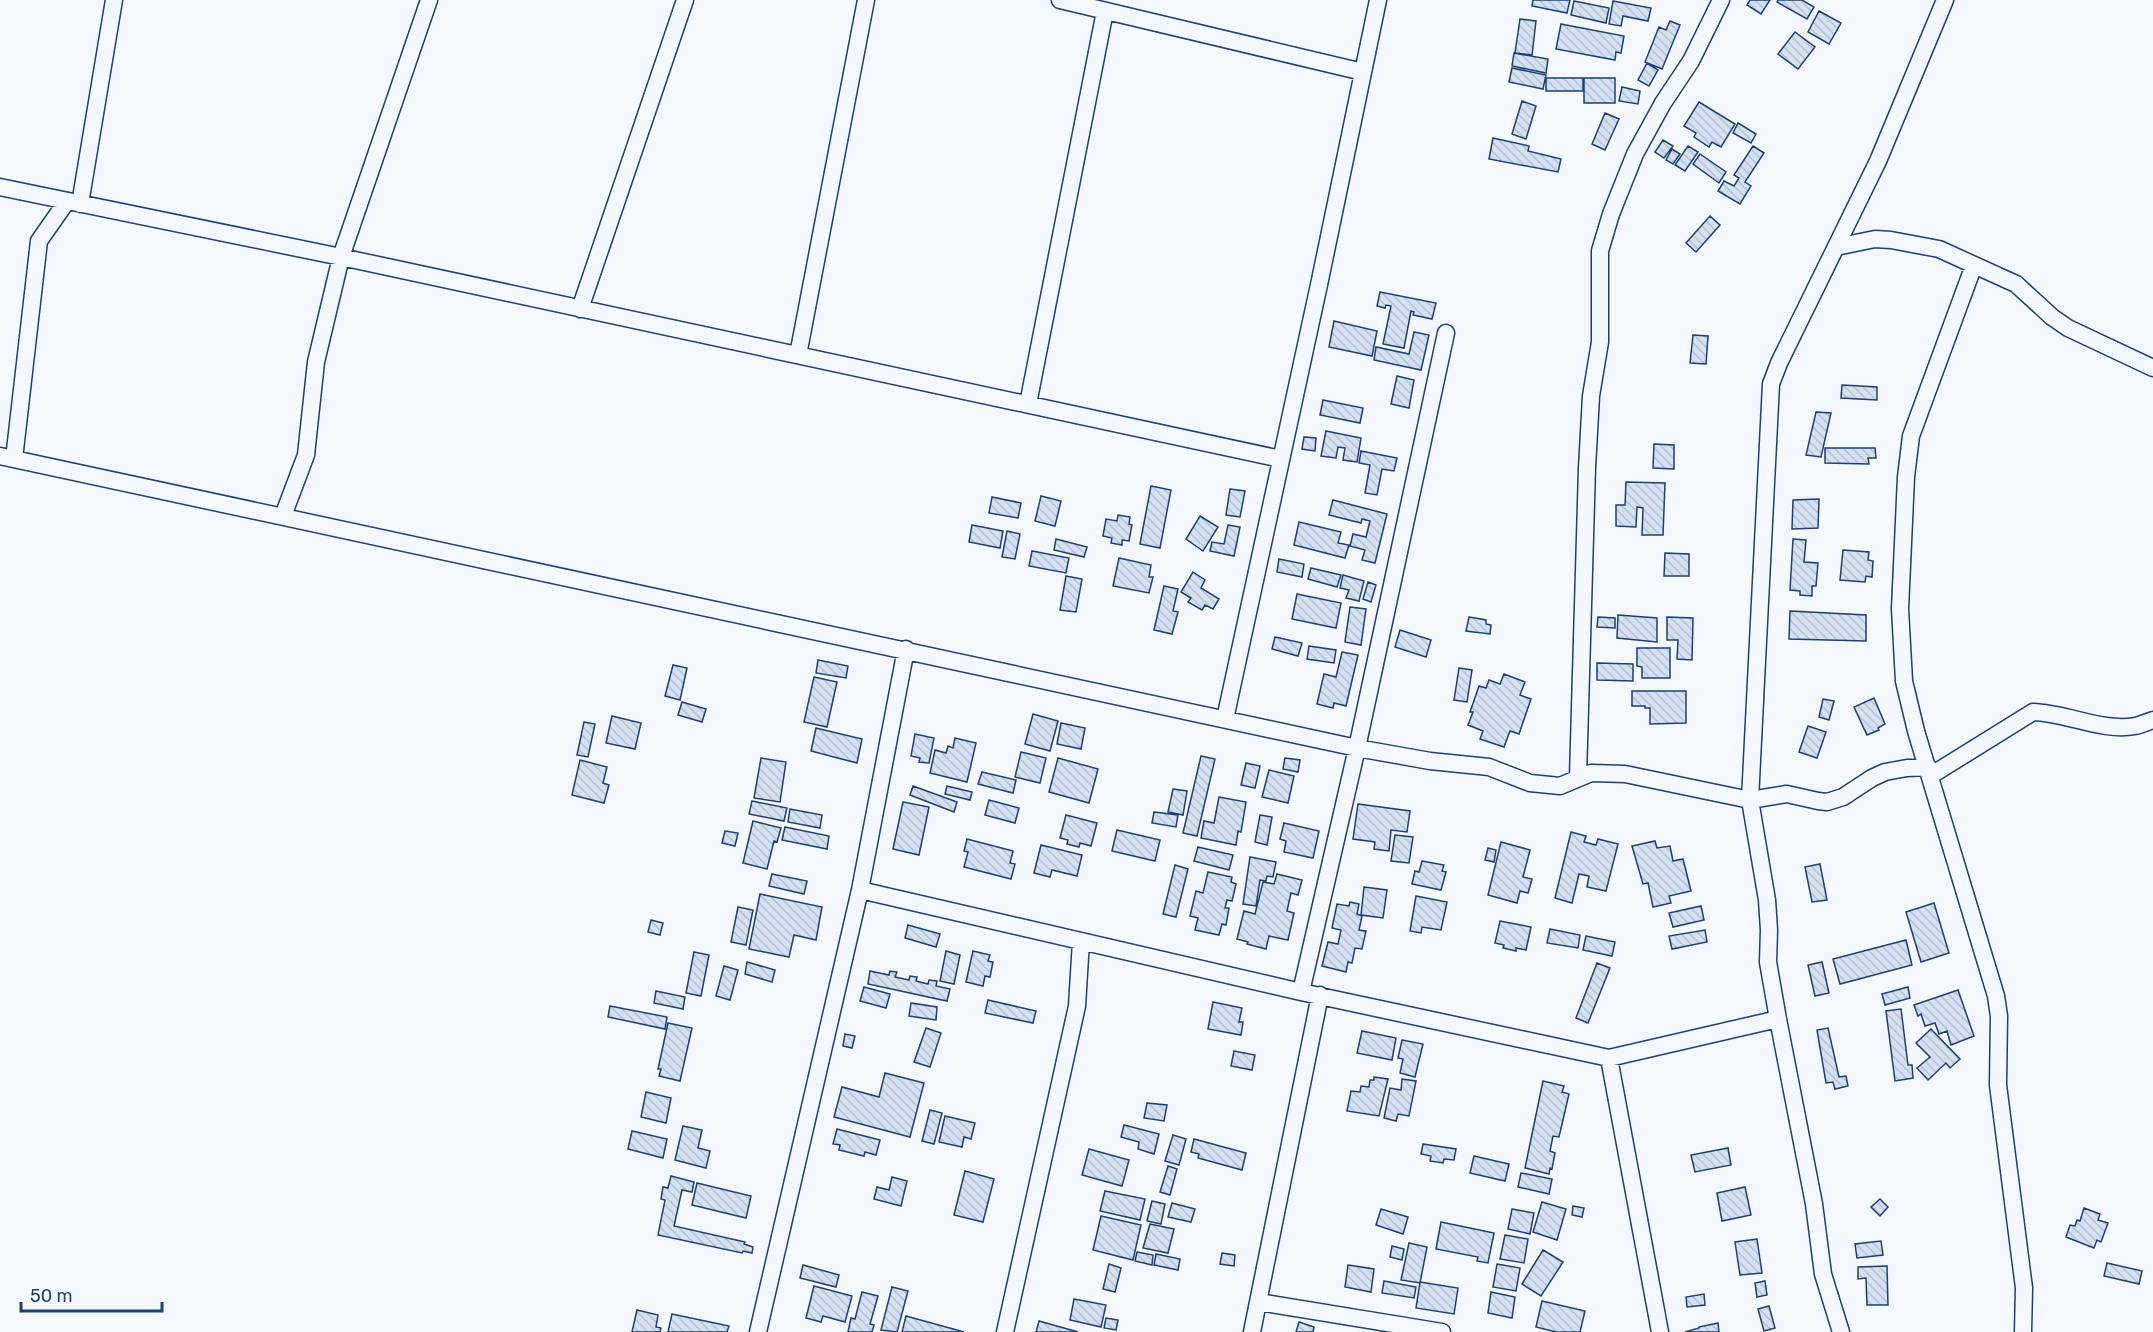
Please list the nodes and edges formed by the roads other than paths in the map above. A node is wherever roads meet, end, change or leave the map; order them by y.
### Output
1 (114, 0) edge
2 (429, 0) edge
3 (685, 0) edge
4 (866, 0) edge
5 (1060, 0) edge
6 (1378, 0) edge
7 (1721, 0) edge
8 (1945, 0) edge
9 (1105, 11) junction
10 (1363, 72) junction
11 (0, 187) edge
12 (74, 202) junction
13 (1836, 247) junction
14 (341, 257) junction
15 (1974, 265) junction
16 (580, 309) junction
17 (1446, 333) dead end
18 (798, 355) junction
19 (2153, 368) edge
20 (1028, 404) junction
21 (7, 458) edge
22 (1281, 459) junction
23 (283, 516) junction
24 (906, 650) junction
25 (1225, 719) junction
26 (2153, 720) edge
27 (1357, 748) junction
28 (1929, 772) junction
29 (1578, 777) junction
30 (1750, 800) junction
31 (860, 890) junction
32 (1081, 941) junction
33 (1301, 992) junction
34 (1320, 995) junction
35 (1778, 1019) junction
36 (1609, 1058) junction
37 (1259, 1302) junction
38 (758, 1332) edge
39 (1005, 1332) edge
40 (1252, 1332) edge
41 (1442, 1332) edge
42 (1660, 1332) edge
43 (1841, 1332) edge
44 (2024, 1332) edge

1 - 12 street
2 - 14 street
3 - 16 street
4 - 18 street
5 - 9 street
6 - 10 street
7 - 29 street
8 - 13 street
9 - 10 street
9 - 20 street
10 - 22 street
11 - 12 street
12 - 14 street
12 - 21 street
13 - 15 street
13 - 30 street
14 - 16 street
14 - 23 street
15 - 19 street
15 - 28 street
16 - 18 street
17 - 27 street
18 - 20 street
20 - 22 street
21 - 23 street
22 - 25 street
23 - 24 street
24 - 25 street
24 - 31 street
25 - 27 street
26 - 28 street
27 - 29 street
27 - 33 street
28 - 30 street
28 - 44 street
29 - 30 street
30 - 35 street
31 - 32 street
31 - 38 street
32 - 33 street
32 - 39 street
33 - 34 street
34 - 36 street
34 - 37 street
35 - 36 street
35 - 43 street
36 - 42 street
37 - 40 street
37 - 41 street

